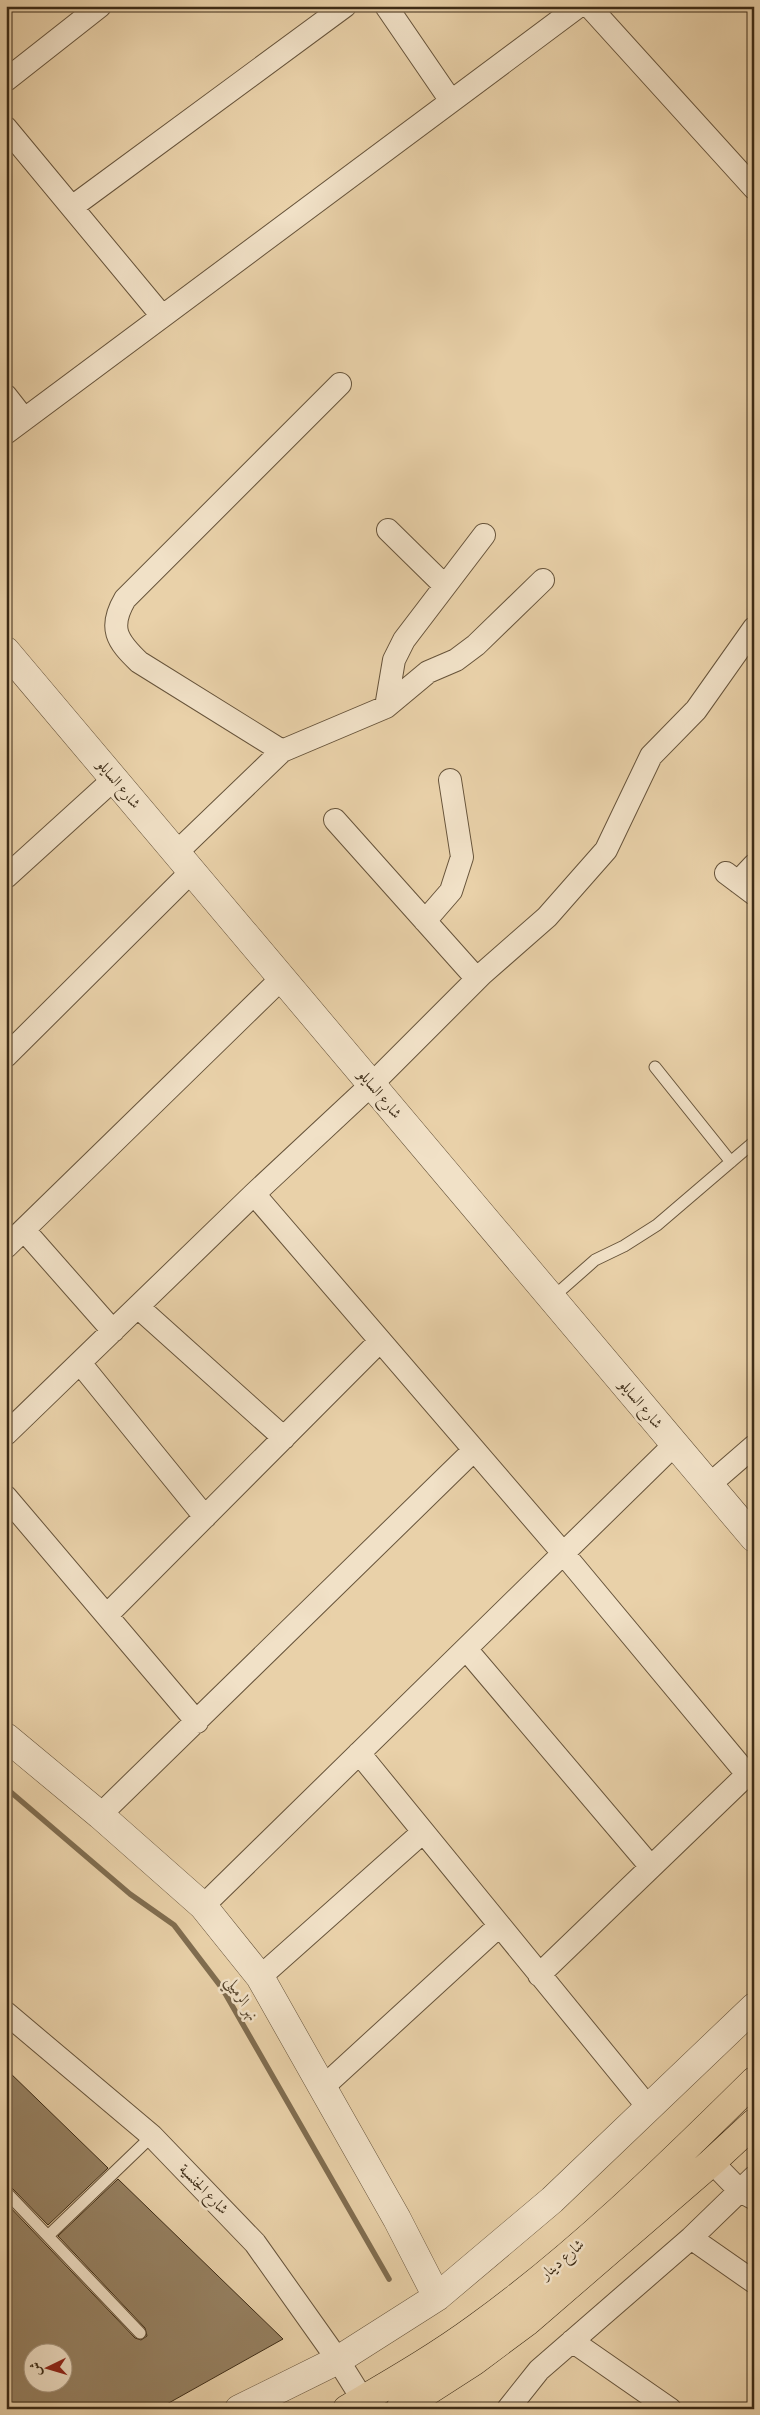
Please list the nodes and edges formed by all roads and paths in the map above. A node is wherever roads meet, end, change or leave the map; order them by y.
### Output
1 (100, 6) edge
2 (345, 6) edge
3 (386, 6) edge
4 (579, 6) edge
5 (590, 6) edge
6 (6, 80) edge
7 (451, 101) junction
8 (6, 128) edge
9 (754, 188) edge
10 (72, 207) junction
11 (162, 316) junction
12 (340, 384) dead end
13 (6, 396) edge
14 (24, 418) junction
15 (6, 433) edge
16 (388, 530) dead end
17 (484, 535) dead end
18 (543, 580) dead end
19 (445, 586) junction
20 (754, 628) edge
21 (6, 651) edge
22 (386, 707) junction
23 (282, 751) junction
24 (114, 779) junction
25 (450, 780) dead end
26 (335, 820) dead end
27 (184, 862) junction
28 (754, 866) edge
29 (6, 877) edge
30 (739, 883) edge
31 (425, 921) junction
32 (282, 978) junction
33 (477, 979) junction
34 (6, 1056) edge
35 (655, 1067) dead end
36 (372, 1084) junction
37 (754, 1142) edge
38 (731, 1162) junction
39 (254, 1194) junction
40 (24, 1230) junction
41 (6, 1247) edge
42 (552, 1298) junction
43 (138, 1307) junction
44 (113, 1331) junction
45 (380, 1341) junction
46 (80, 1363) junction
47 (6, 1434) edge
48 (284, 1438) junction
49 (675, 1444) junction
50 (754, 1446) edge
51 (474, 1450) junction
52 (710, 1485) junction
53 (6, 1497) edge
54 (205, 1517) junction
55 (754, 1538) edge
56 (563, 1553) junction
57 (107, 1615) junction
58 (466, 1649) junction
59 (197, 1722) junction
60 (6, 1737) edge
61 (359, 1753) junction
62 (750, 1771) edge
63 (100, 1815) junction
64 (423, 1832) junction
65 (651, 1867) junction
66 (203, 1906) junction
67 (499, 1926) junction
68 (539, 1975) junction
69 (260, 1977) junction
70 (754, 2006) edge
71 (6, 2013) edge
72 (754, 2081) edge
73 (322, 2088) junction
74 (648, 2107) junction
75 (754, 2123) edge
76 (152, 2136) junction
77 (712, 2162) junction
78 (749, 2189) edge
79 (6, 2192) edge
80 (49, 2236) junction
81 (691, 2238) junction
82 (754, 2282) edge
83 (438, 2297) junction
84 (140, 2332) dead end
85 (572, 2341) junction
86 (338, 2360) junction
87 (355, 2404) edge
88 (239, 2409) edge
89 (400, 2409) edge
90 (508, 2409) edge
91 (670, 2409) edge

1 - 6 street
2 - 10 street
3 - 7 street
4 - 7 street
5 - 9 street
7 - 11 street
8 - 10 street
10 - 11 street
11 - 14 street
12 - 23 street
13 - 14 street
14 - 15 street
16 - 19 street
17 - 19 street
18 - 22 street
19 - 22 street
20 - 33 street
21 - 24 street, شارع السايلو
22 - 23 street
23 - 27 street
24 - 27 street, شارع السايلو
24 - 29 street
25 - 31 street
26 - 31 street
27 - 32 street, شارع السايلو
27 - 34 street
28 - 30 street
31 - 33 street
32 - 36 street, شارع السايلو
32 - 40 street
33 - 36 street
35 - 38 lane
36 - 39 street
36 - 42 street, شارع السايلو
37 - 38 lane
38 - 42 lane
39 - 43 street
39 - 45 street
40 - 41 street
40 - 44 street
42 - 49 street, شارع السايلو
43 - 44 street
43 - 48 street
44 - 46 street
45 - 48 street
45 - 51 street
46 - 47 street
46 - 54 street
48 - 54 street
49 - 52 street, شارع السايلو
49 - 56 street
50 - 52 street
51 - 56 street
51 - 59 street
52 - 55 street, شارع السايلو
53 - 57 street
54 - 57 street
56 - 58 street
56 - 62 street
57 - 59 street
58 - 61 street
58 - 65 street
59 - 63 street
60 - 63 street
61 - 64 street
61 - 66 street
62 - 65 street
63 - 66 street
64 - 67 street
64 - 69 street
65 - 68 street
66 - 69 street
67 - 68 street
67 - 73 street
68 - 74 street
69 - 73 street
70 - 74 street
71 - 76 street, شارع الجنسية
72 - 87 main road, شارع دينار
73 - 83 street
74 - 83 street
75 - 77 main road, شارع دينار
76 - 80 lane
76 - 86 street, شارع الجنسية
77 - 78 street
77 - 89 main road, شارع دينار
78 - 81 street
79 - 80 lane
80 - 84 lane
81 - 82 street
81 - 85 street
83 - 86 street
85 - 90 street
85 - 91 street
86 - 87 street, شارع الجنسية
86 - 88 street

